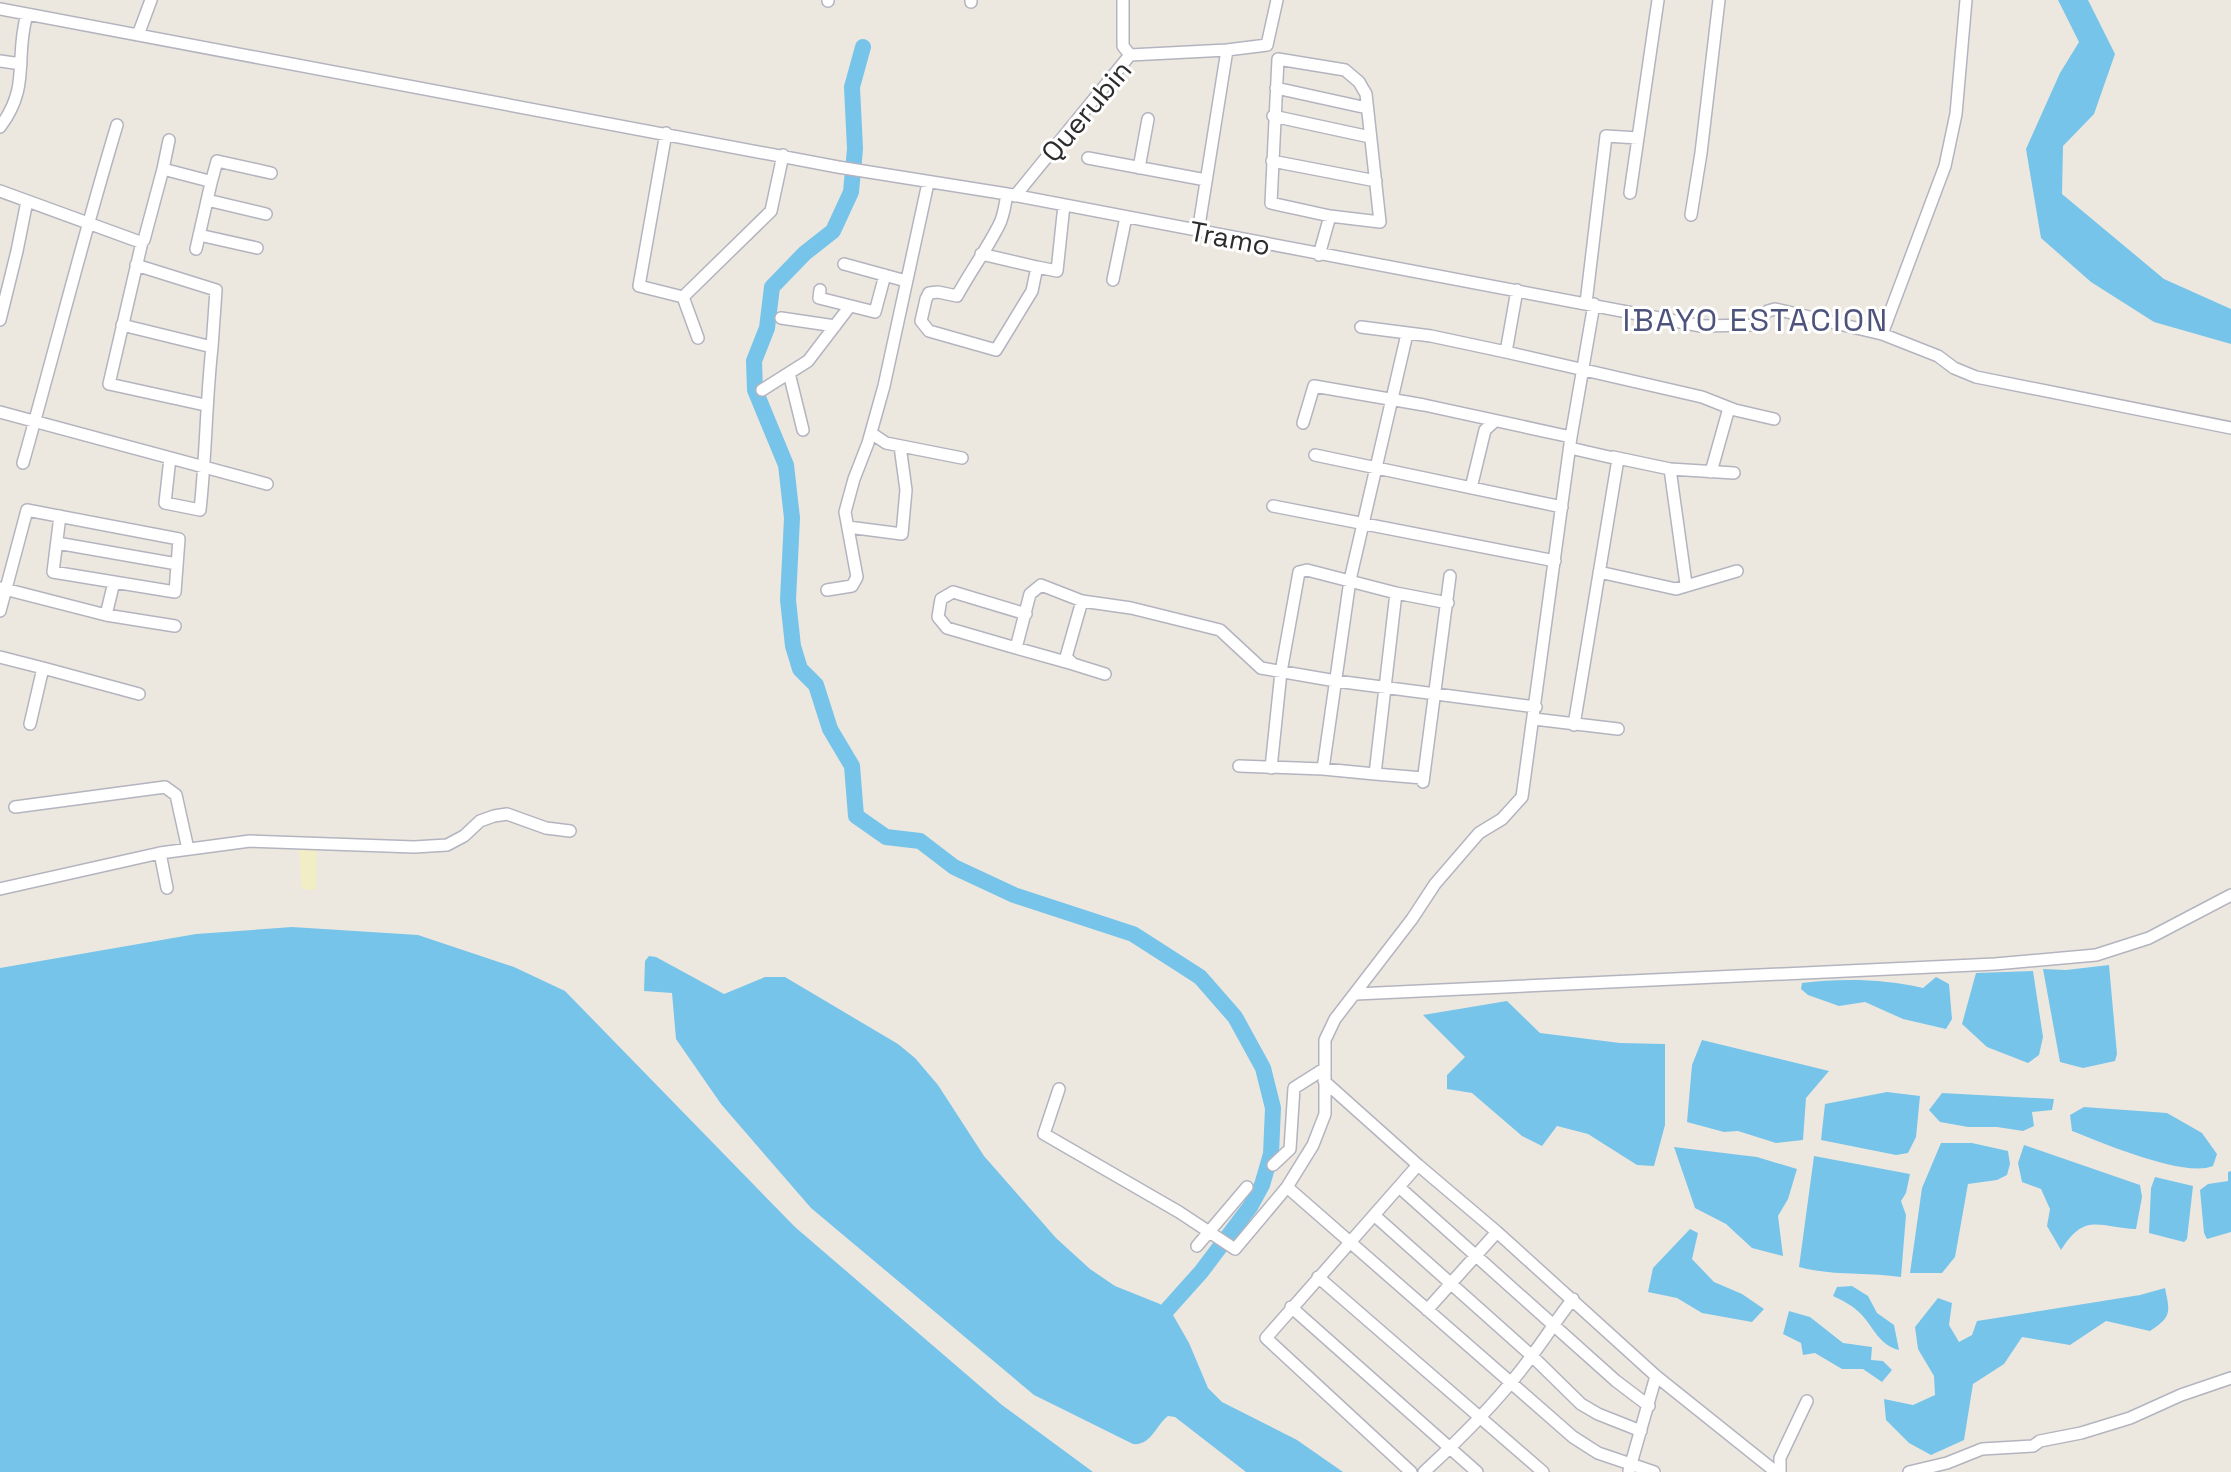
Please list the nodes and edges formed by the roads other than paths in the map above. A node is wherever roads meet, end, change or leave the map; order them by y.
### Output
1 (151, 0) edge
2 (1123, 0) edge
3 (1277, 0) edge
4 (1658, 0) edge
5 (1719, 0) edge
6 (1966, 0) edge
7 (0, 9) edge
8 (27, 14) junction
9 (138, 35) junction
10 (1267, 45) junction
11 (1227, 50) junction
12 (1130, 55) junction
13 (1278, 59) junction
14 (0, 61) edge
15 (21, 64) junction
16 (1276, 88) junction
17 (1367, 108) junction
18 (1273, 116) junction
19 (1148, 119) dead end
20 (117, 125) dead end
21 (0, 127) edge
22 (666, 133) junction
23 (1370, 137) junction
24 (1638, 138) junction
25 (169, 140) dead end
26 (783, 155) junction
27 (1088, 158) dead end
28 (1272, 161) junction
29 (1139, 168) junction
30 (163, 169) junction
31 (271, 173) dead end
32 (1206, 180) junction
33 (1376, 181) junction
34 (211, 183) junction
35 (928, 183) junction
36 (0, 191) edge
37 (1630, 193) dead end
38 (1011, 195) junction
39 (207, 200) junction
40 (27, 201) junction
41 (1064, 205) junction
42 (266, 214) dead end
43 (1691, 215) dead end
44 (1330, 216) junction
45 (1126, 217) junction
46 (90, 223) junction
47 (1198, 232) junction
48 (199, 235) junction
49 (142, 242) junction
50 (257, 248) dead end
51 (196, 249) dead end
52 (981, 254) junction
53 (1319, 255) junction
54 (844, 264) dead end
55 (136, 265) junction
56 (1037, 267) junction
57 (885, 275) junction
58 (1113, 280) dead end
59 (906, 281) junction
60 (820, 290) dead end
61 (1517, 290) junction
62 (683, 297) junction
63 (1590, 303) junction
64 (850, 306) junction
65 (781, 318) dead end
66 (0, 320) edge
67 (122, 325) junction
68 (835, 326) junction
69 (1361, 327) dead end
70 (1407, 334) junction
71 (1882, 334) junction
72 (698, 338) dead end
73 (212, 347) junction
74 (1506, 352) junction
75 (1583, 371) junction
76 (789, 373) junction
77 (762, 390) dead end
78 (1392, 400) junction
79 (205, 405) junction
80 (1729, 408) junction
81 (0, 412) edge
82 (1774, 419) dead end
83 (1495, 421) junction
84 (34, 422) junction
85 (1303, 423) dead end
86 (2231, 428) edge
87 (803, 430) dead end
88 (871, 433) junction
89 (1570, 442) junction
90 (900, 446) junction
91 (1315, 455) dead end
92 (1613, 457) junction
93 (170, 458) junction
94 (962, 458) dead end
95 (23, 463) dead end
96 (204, 467) junction
97 (1376, 468) junction
98 (1670, 469) junction
99 (1711, 472) junction
100 (1734, 473) dead end
101 (267, 484) dead end
102 (1471, 488) junction
103 (1273, 506) dead end
104 (1562, 507) junction
105 (60, 516) junction
106 (1363, 524) junction
107 (848, 527) junction
108 (57, 543) junction
109 (1555, 561) junction
110 (177, 564) junction
111 (1737, 571) dead end
112 (1599, 572) junction
113 (1450, 576) dead end
114 (1350, 580) junction
115 (114, 582) junction
116 (1686, 584) junction
117 (3, 589) edge
118 (827, 590) dead end
119 (1396, 593) junction
120 (1082, 601) junction
121 (1448, 603) junction
122 (0, 611) edge
123 (1026, 614) junction
124 (106, 615) junction
125 (175, 626) dead end
126 (1016, 648) junction
127 (0, 657) edge
128 (1073, 664) junction
129 (43, 668) junction
130 (1281, 672) junction
131 (1105, 674) dead end
132 (1336, 681) junction
133 (1385, 688) junction
134 (139, 694) dead end
135 (1435, 694) junction
136 (1535, 713) junction
137 (30, 724) dead end
138 (1574, 725) junction
139 (1618, 729) dead end
140 (1239, 766) dead end
141 (1271, 768) junction
142 (1323, 769) junction
143 (1375, 774) junction
144 (15, 807) dead end
145 (570, 831) dead end
146 (188, 849) junction
147 (160, 853) junction
148 (167, 888) dead end
149 (0, 889) edge
150 (2231, 895) edge
151 (1356, 994) junction
152 (1324, 1075) junction
153 (1059, 1089) dead end
154 (1352, 1105) junction
155 (1325, 1114) junction
156 (1273, 1165) dead end
157 (1418, 1165) junction
158 (1247, 1187) dead end
159 (1287, 1187) junction
160 (1399, 1187) junction
161 (1374, 1215) junction
162 (1497, 1232) junction
163 (1212, 1233) junction
164 (1350, 1242) junction
165 (1197, 1246) dead end
166 (1476, 1253) junction
167 (1318, 1277) junction
168 (1451, 1282) junction
169 (1573, 1299) junction
170 (1291, 1307) junction
171 (1427, 1310) junction
172 (1553, 1323) junction
173 (1532, 1356) junction
174 (1656, 1376) junction
175 (2231, 1378) edge
176 (1510, 1382) junction
177 (1807, 1401) dead end
178 (1649, 1406) junction
179 (1480, 1416) junction
180 (1641, 1431) junction
181 (1451, 1448) junction
182 (1630, 1468) edge
183 (1922, 1471) edge
184 (1411, 1472) edge
185 (1424, 1472) edge
186 (1477, 1472) edge
187 (1543, 1472) edge
188 (1654, 1472) edge
189 (1778, 1472) edge
190 (1909, 1472) edge

1 - 9 street
2 - 12 street
3 - 10 street
4 - 24 street
5 - 43 street
6 - 71 street
7 - 8 street, Tramo
8 - 9 street, Tramo
8 - 15 street
9 - 22 street, Tramo
10 - 11 street, Querubin
10 - 13 street
11 - 12 street, Querubin
11 - 32 street
12 - 38 street, Querubin
13 - 16 street
13 - 17 street
14 - 15 street
15 - 21 street
16 - 17 street
16 - 18 street
17 - 23 street
18 - 23 street
18 - 28 street
19 - 29 street
20 - 46 street
22 - 26 street, Tramo
22 - 62 street
23 - 33 street
24 - 37 street
24 - 63 street
25 - 30 street
26 - 35 street, Tramo
26 - 62 street
27 - 29 street
28 - 33 street
28 - 44 street
29 - 32 street
30 - 34 street
30 - 49 street
31 - 34 street
32 - 47 street
33 - 44 street
34 - 39 street
35 - 38 street, Tramo
35 - 59 street
36 - 40 street
38 - 41 street, Tramo
38 - 52 street
39 - 42 street
39 - 48 street
40 - 46 street
40 - 66 street
41 - 45 street, Tramo
41 - 56 street
44 - 53 street
45 - 47 street, Tramo
45 - 58 street
46 - 49 street
46 - 84 street
47 - 53 street, Tramo
48 - 50 street
48 - 51 street
49 - 55 street
52 - 56 street
52 - 56 street
53 - 61 street, Tramo
54 - 57 street
55 - 67 street
55 - 73 street
57 - 59 street
57 - 64 street
59 - 88 street
60 - 64 street
61 - 63 street, Tramo
61 - 74 street
62 - 72 street
63 - 71 street, Tramo
63 - 75 street
64 - 68 street
65 - 68 street
67 - 73 street
67 - 79 street
68 - 76 street
69 - 70 street
70 - 74 street
70 - 78 street
71 - 86 street, Tramo
73 - 79 street
74 - 75 street
75 - 80 street
75 - 89 street
76 - 77 street
76 - 87 street
78 - 83 street
78 - 85 street
78 - 97 street
79 - 96 street
80 - 82 street
80 - 99 street
81 - 84 street
83 - 89 street
83 - 102 street
84 - 93 street
84 - 95 street
88 - 90 street
88 - 107 street
89 - 92 street
89 - 104 street
90 - 94 street
90 - 107 street
91 - 97 street
92 - 98 street
92 - 112 street
93 - 96 street
93 - 96 street
96 - 101 street
97 - 102 street
97 - 106 street
98 - 99 street
98 - 116 street
99 - 100 street
102 - 104 street
103 - 106 street
104 - 109 street
105 - 108 street
105 - 110 street
105 - 117 street
106 - 109 street
106 - 114 street
107 - 118 street
108 - 110 street
108 - 115 street
109 - 136 street
110 - 115 street
111 - 116 street
112 - 116 street
112 - 138 street
113 - 121 street
114 - 119 street
114 - 130 street
114 - 132 street
115 - 124 street
117 - 122 street
117 - 124 street
119 - 121 street
119 - 133 street
120 - 123 street
120 - 128 street
120 - 130 street
121 - 135 street
123 - 126 street
123 - 126 street
124 - 125 street
126 - 128 street
127 - 129 street
128 - 131 street
129 - 134 street
129 - 137 street
130 - 132 street
130 - 141 street
132 - 133 street
132 - 142 street
133 - 135 street
133 - 143 street
135 - 136 street
135 - 143 street
136 - 138 street
136 - 151 street
138 - 139 street
140 - 141 street
141 - 142 street
142 - 143 street
144 - 146 street
145 - 146 street
146 - 147 street
147 - 148 street
147 - 149 street
150 - 151 street
151 - 152 street
152 - 154 street
152 - 155 street
152 - 156 street
153 - 163 street
154 - 155 street
154 - 157 street
155 - 159 street
157 - 160 street
157 - 162 street
158 - 163 street
159 - 163 street
159 - 164 street
160 - 161 street
160 - 166 street
161 - 164 street
161 - 168 street
162 - 166 street
162 - 169 street
163 - 165 street
164 - 167 street
164 - 171 street
166 - 168 street
166 - 172 street
167 - 170 street
167 - 179 street
168 - 171 street
168 - 173 street
169 - 172 street
169 - 174 street
170 - 181 street
170 - 184 street
171 - 176 street
172 - 173 street
172 - 178 street
173 - 176 street
173 - 180 street
174 - 178 street
174 - 189 street
175 - 183 street
176 - 179 street
176 - 182 street
177 - 189 street
178 - 180 street
179 - 181 street
179 - 187 street
180 - 182 street
181 - 185 street
181 - 186 street
182 - 188 street
183 - 190 street

